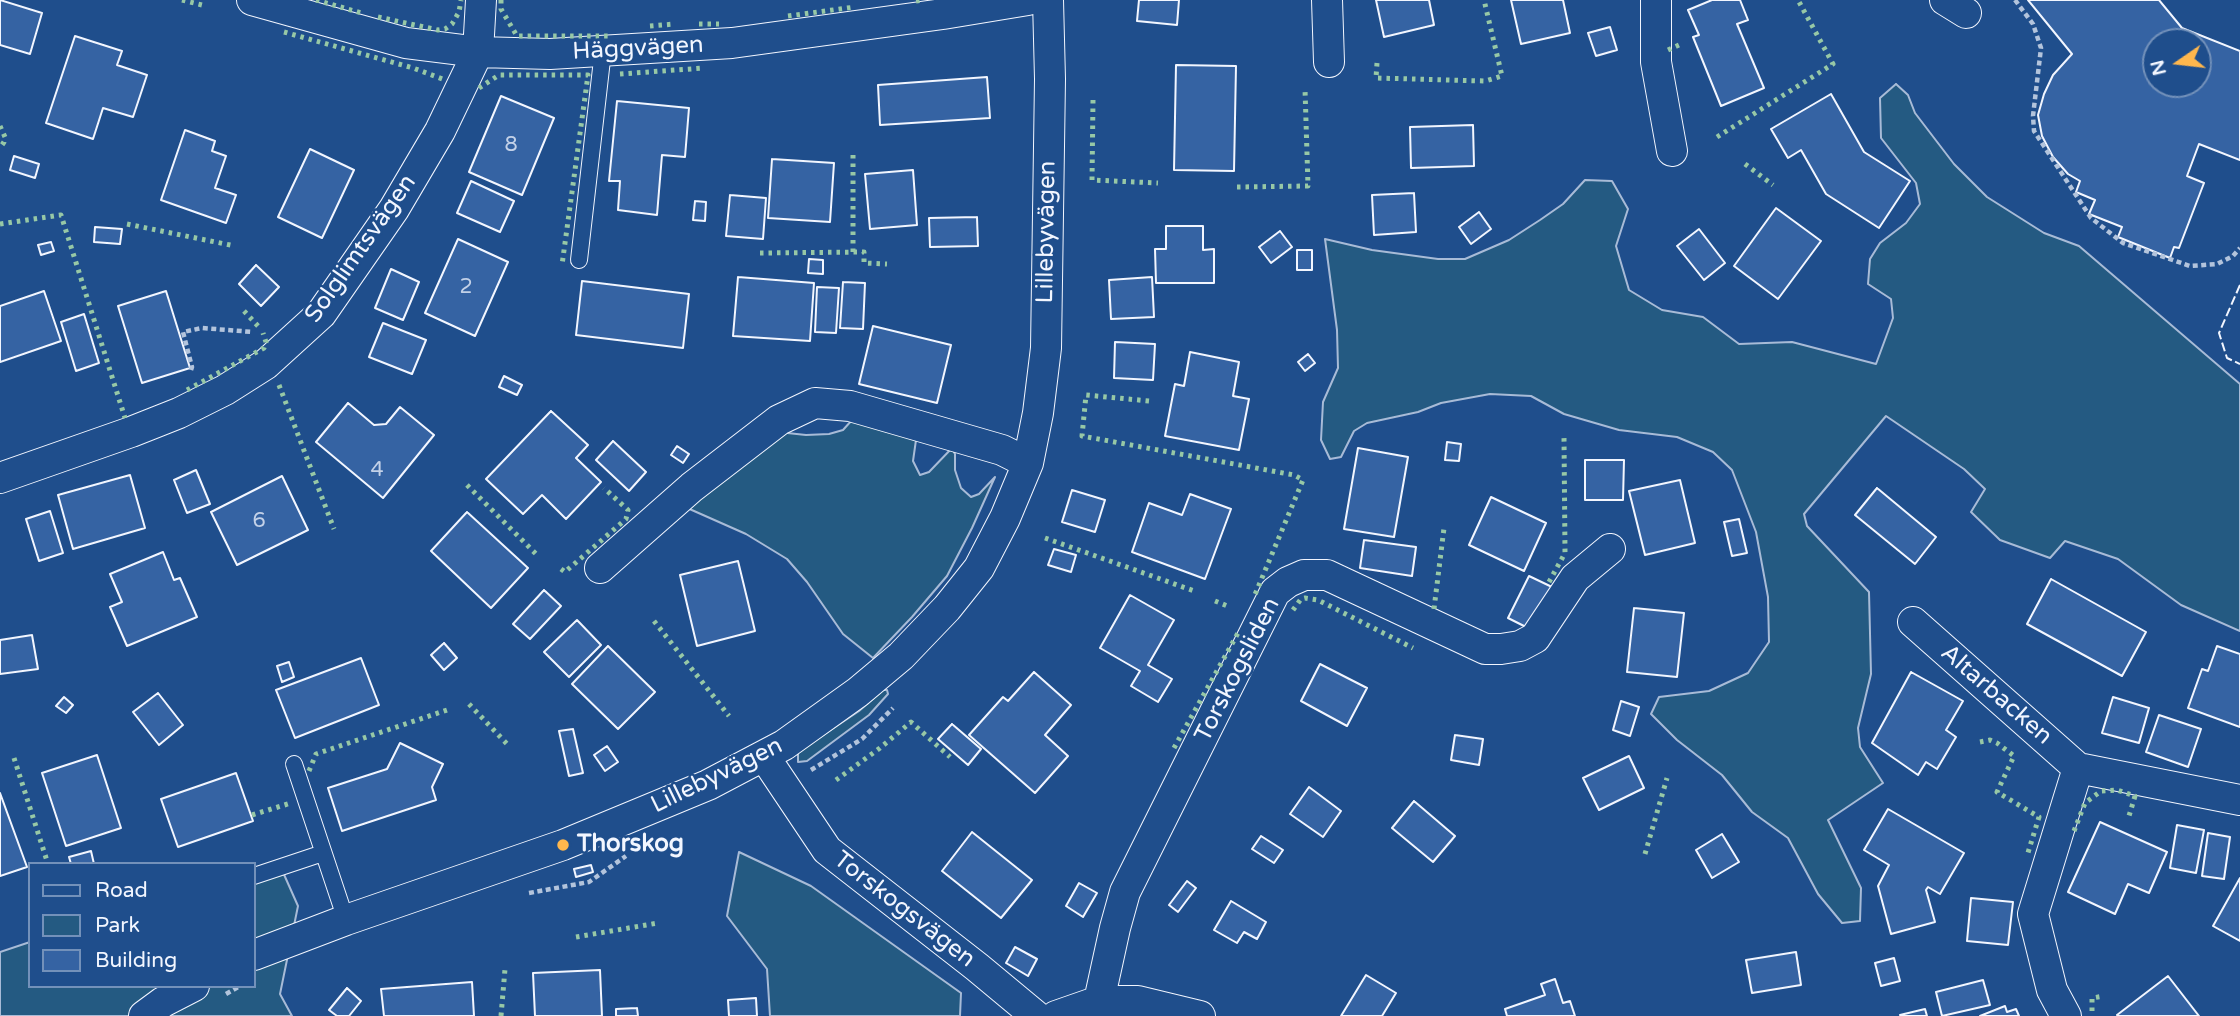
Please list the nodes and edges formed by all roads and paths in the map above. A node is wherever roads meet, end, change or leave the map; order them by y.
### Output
1 (252, 0) edge
2 (481, 0) edge
3 (1028, 0) edge
4 (1048, 0) edge
5 (1327, 0) edge
6 (1656, 0) edge
7 (2015, 0) edge
8 (603, 51) junction
9 (478, 52) junction
10 (1329, 62) dead end
11 (1672, 151) dead end
12 (2240, 248) edge
13 (579, 260) dead end
14 (285, 347) junction
15 (186, 409) junction
16 (1028, 463) junction
17 (0, 478) edge
18 (1610, 548) dead end
19 (600, 568) dead end
20 (1913, 622) dead end
21 (895, 705) dead end
22 (764, 756) junction
23 (294, 764) dead end
24 (2078, 768) junction
25 (785, 786) junction
26 (2240, 800) edge
27 (633, 850) dead end
28 (323, 853) junction
29 (256, 875) edge
30 (520, 894) dead end
31 (346, 920) junction
32 (256, 955) edge
33 (190, 988) edge
34 (1099, 1002) junction
35 (144, 1016) edge
36 (1036, 1016) edge
37 (1056, 1016) edge
38 (1200, 1016) edge
39 (2066, 1016) edge

1 - 9 street, Häggvägen
2 - 9 street
3 - 8 street, Häggvägen
4 - 16 street, Lillebyvägen
5 - 10 street
6 - 11 street
7 - 12 path
8 - 9 street, Häggvägen
8 - 13 lane
9 - 14 street, Solglimtsvägen
14 - 15 street, Solglimtsvägen
14 - 15 path
15 - 17 street, Solglimtsvägen
16 - 19 street
16 - 22 street, Lillebyvägen
18 - 34 street, Torskogsliden
20 - 24 street, Altarbacken
21 - 25 path
22 - 25 street, Torskogsvägen
22 - 31 street, Lillebyvägen
23 - 28 lane
24 - 26 street
24 - 39 street
25 - 36 street, Torskogsvägen
27 - 30 path
28 - 29 lane
28 - 31 lane
31 - 32 street, Lillebyvägen
33 - 35 street
34 - 37 street
34 - 38 street

